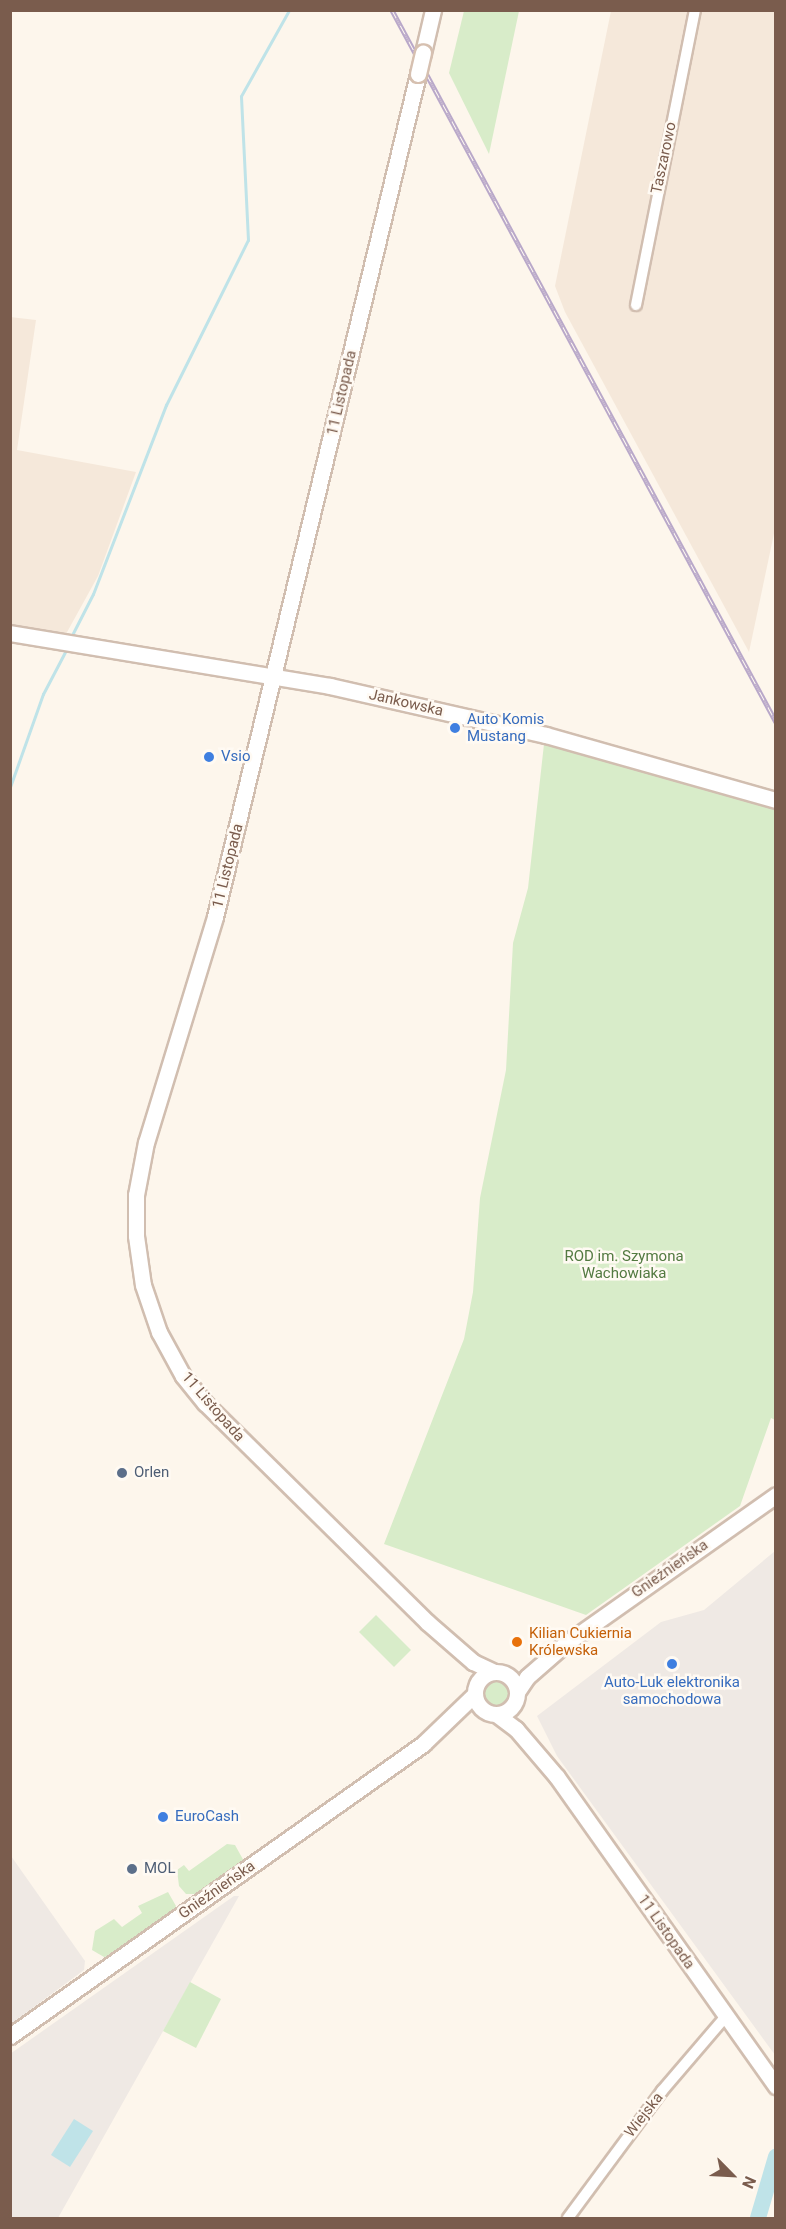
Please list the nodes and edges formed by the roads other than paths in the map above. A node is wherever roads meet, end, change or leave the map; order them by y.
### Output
1 (433, 10) edge
2 (695, 10) edge
3 (636, 305) dead end
4 (10, 633) edge
5 (273, 676) junction
6 (776, 800) edge
7 (776, 1495) edge
8 (427, 1622) junction
9 (565, 1644) junction
10 (500, 1673) junction
11 (476, 1689) junction
12 (516, 1697) junction
13 (491, 1713) junction
14 (423, 1744) junction
15 (557, 1777) junction
16 (726, 2016) junction
17 (10, 2036) edge
18 (776, 2086) edge
19 (568, 2218) edge

1 - 5 main road, 11 Listopada, bridge
2 - 3 street, Taszarowo
4 - 5 main road, Jankowska
5 - 6 main road, Jankowska
5 - 8 main road, 11 Listopada
7 - 9 main road, Gnieźnieńska
8 - 10 main road, 11 Listopada
8 - 11 main road, 11 Listopada
9 - 10 main road, Gnieźnieńska
9 - 12 main road, Gnieźnieńska
10 - 11 main road
10 - 12 main road
11 - 13 main road
11 - 14 main road, Gnieźnieńska
12 - 13 main road
12 - 15 main road, 11 Listopada
13 - 14 main road, Gnieźnieńska
13 - 15 main road, 11 Listopada
14 - 17 main road, Gnieźnieńska
15 - 16 main road, 11 Listopada
16 - 18 main road, 11 Listopada
16 - 19 street, Wiejska

